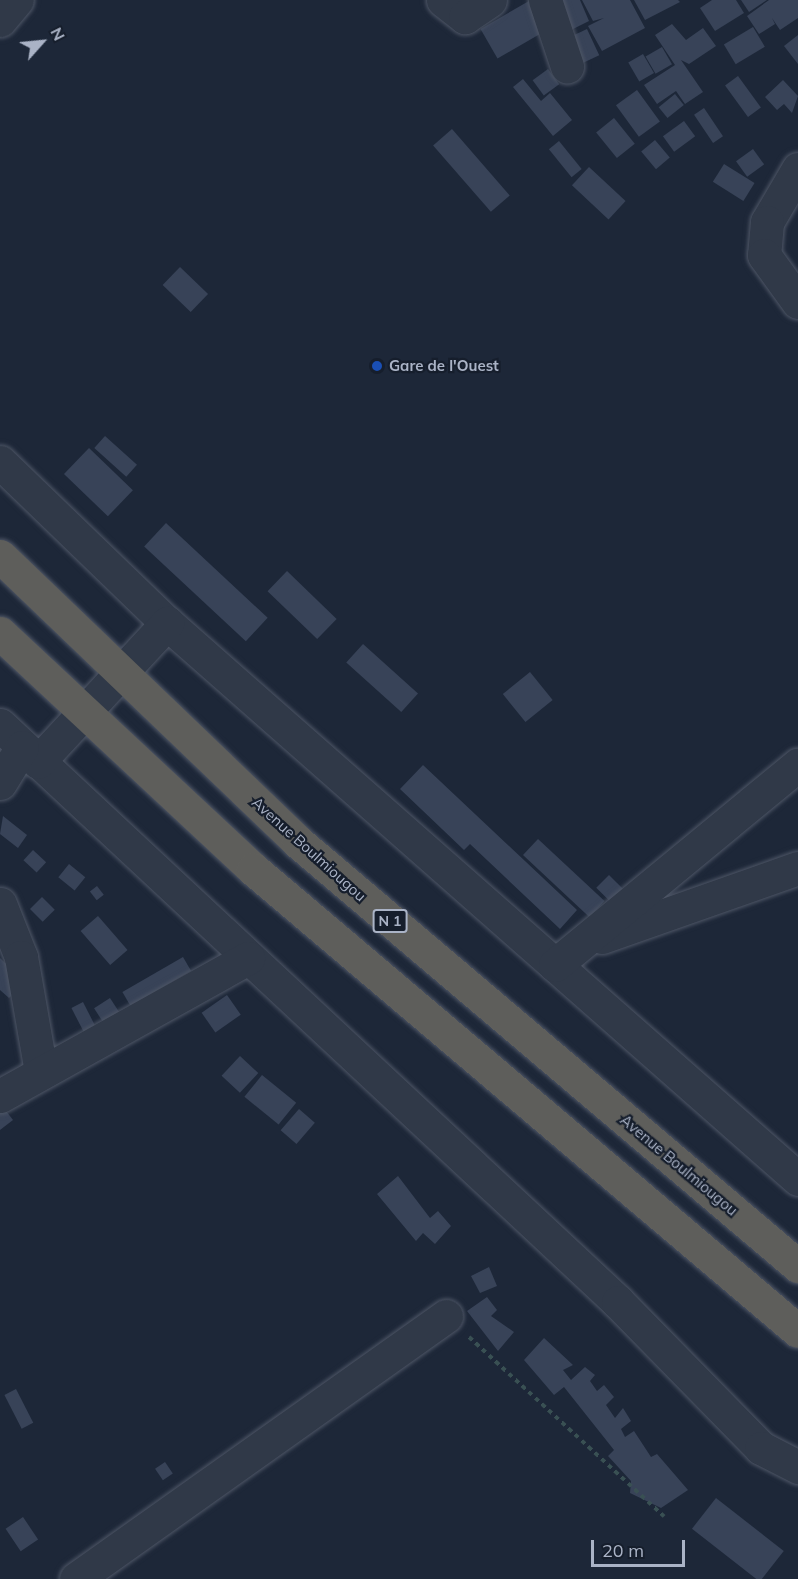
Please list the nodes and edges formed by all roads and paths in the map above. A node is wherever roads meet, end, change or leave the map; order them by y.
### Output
1 (16, 0) edge
2 (443, 0) edge
3 (490, 0) edge
4 (545, 0) edge
5 (0, 20) edge
6 (567, 66) dead end
7 (798, 168) edge
8 (798, 302) edge
9 (0, 462) edge
10 (0, 556) edge
11 (167, 623) junction
12 (0, 633) edge
13 (121, 674) junction
14 (80, 713) junction
15 (20, 745) edge
16 (798, 765) edge
17 (0, 783) edge
18 (798, 868) edge
19 (0, 904) edge
20 (580, 944) junction
21 (248, 958) junction
22 (555, 965) junction
23 (40, 1072) junction
24 (0, 1096) edge
25 (798, 1179) edge
26 (798, 1266) edge
27 (446, 1316) joint
28 (798, 1331) edge
29 (798, 1467) edge
30 (664, 1516) dead end
31 (76, 1579) edge

1 - 5 street
2 - 3 street
4 - 6 street
7 - 8 street
9 - 11 street
10 - 13 highway, Avenue Boulmiougou / N 1
11 - 13 street
11 - 22 street
12 - 14 highway
13 - 14 street
13 - 26 highway, Avenue Boulmiougou / N 1
14 - 15 street
14 - 28 highway
15 - 17 street
15 - 21 street
16 - 20 street
18 - 20 street
19 - 23 street
20 - 22 street
21 - 23 street
21 - 29 street
22 - 25 street
23 - 24 street
27 - 30 path
27 - 31 street

